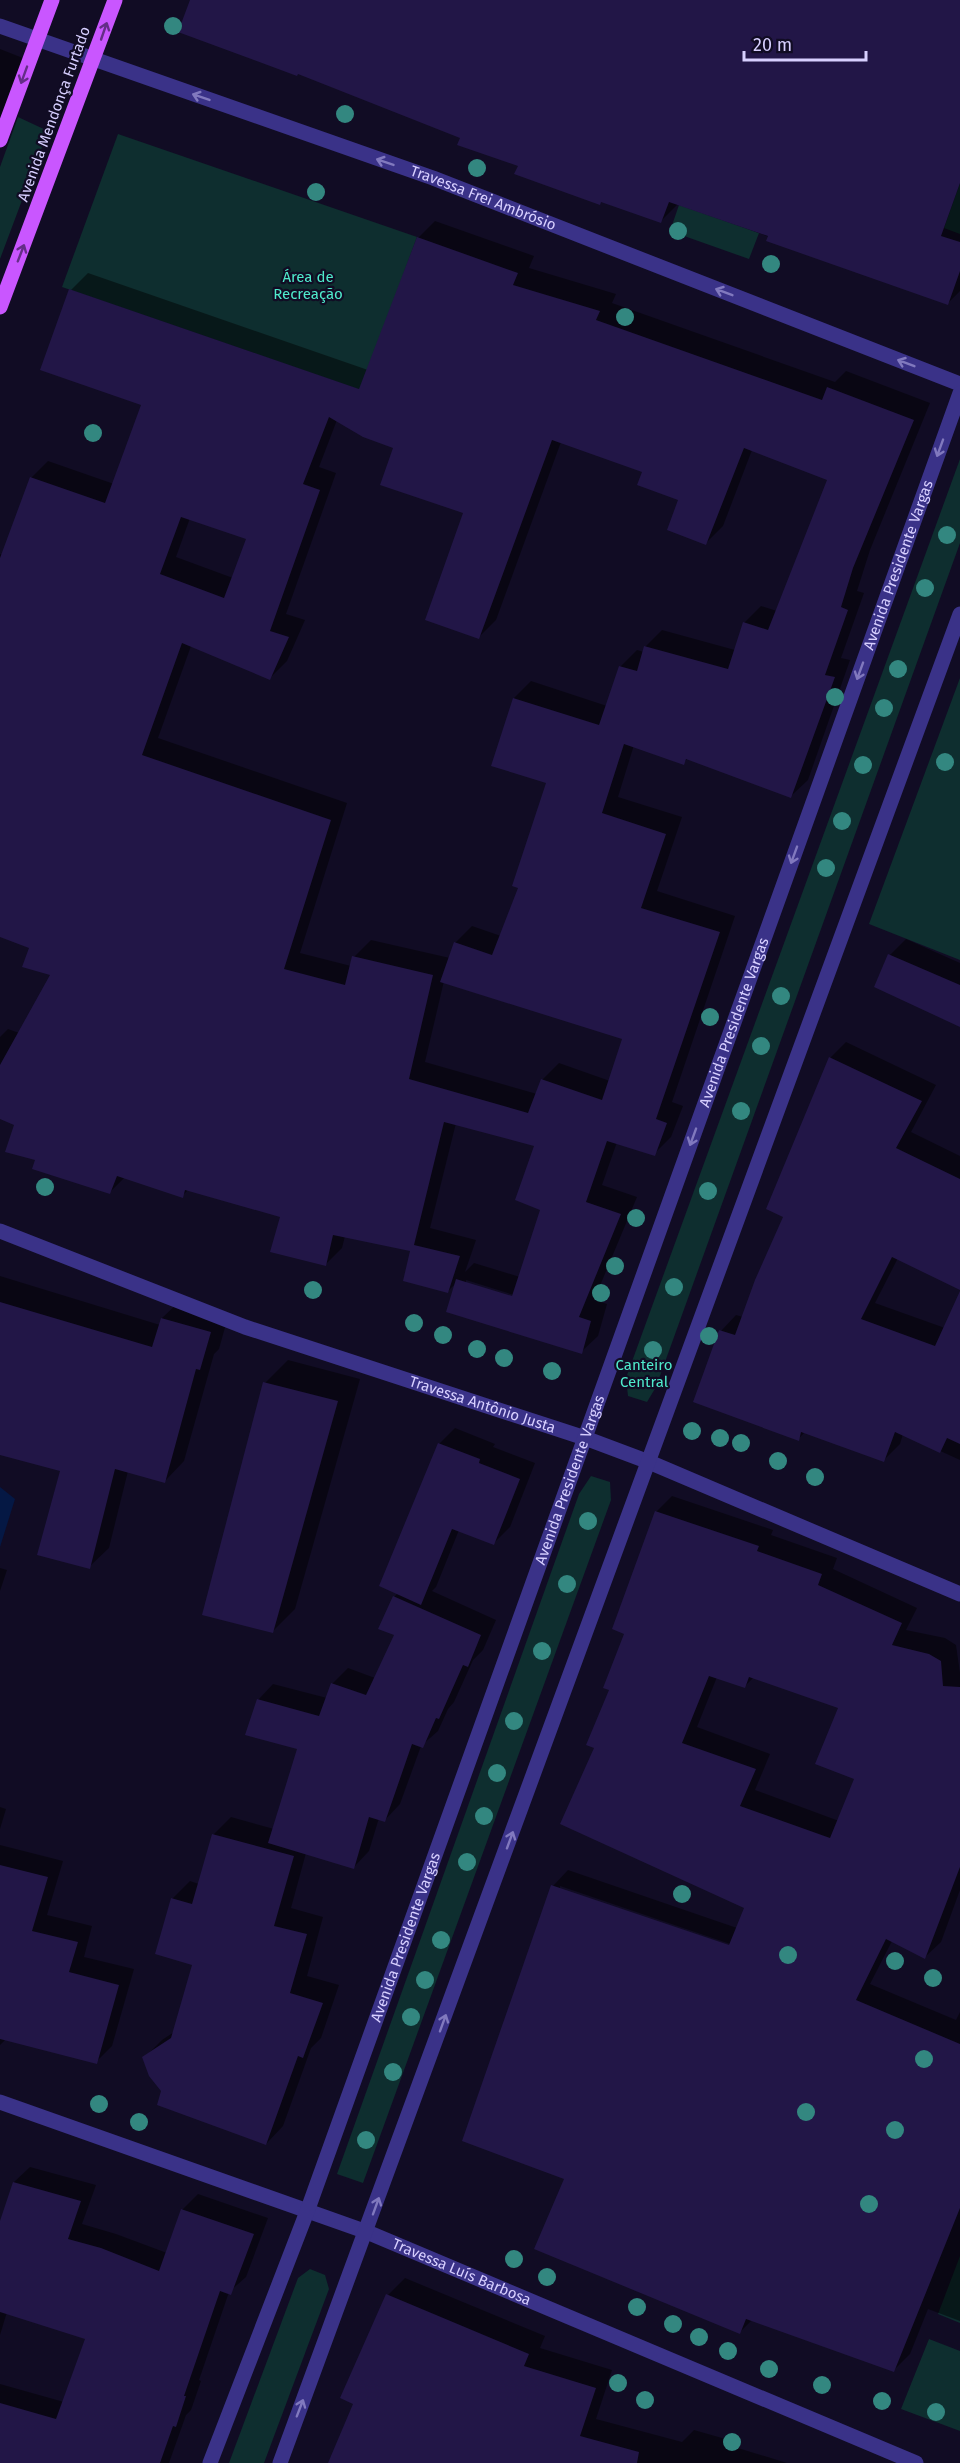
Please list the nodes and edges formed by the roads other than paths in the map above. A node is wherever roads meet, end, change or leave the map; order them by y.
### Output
1 (51, 0) edge
2 (115, 0) edge
3 (0, 26) edge
4 (37, 40) junction
5 (94, 60) junction
6 (0, 141) edge
7 (0, 308) edge
8 (960, 384) edge
9 (960, 393) edge
10 (960, 614) edge
11 (0, 1231) edge
12 (585, 1438) junction
13 (649, 1462) junction
14 (960, 1594) edge
15 (0, 2102) edge
16 (308, 2209) junction
17 (367, 2232) junction
18 (210, 2463) edge
19 (280, 2463) edge
20 (916, 2463) edge

1 - 4 main road
5 -> 2 main road, Avenida Mendonça Furtado
3 - 4 street, Travessa Frei Ambrósio
4 - 5 street, Travessa Frei Ambrósio
4 -> 6 main road
7 -> 5 main road, Avenida Mendonça Furtado
8 -> 5 street, Travessa Frei Ambrósio
9 -> 12 street, Avenida Presidente Vargas
10 - 13 street
11 - 12 street, Travessa Antônio Justa
12 - 13 street, Travessa Antônio Justa
12 - 16 street, Avenida Presidente Vargas
13 - 14 street, Travessa Antônio Justa
17 -> 13 street
15 - 16 street, Travessa Luís Barbosa
16 - 17 street, Travessa Luís Barbosa
16 - 18 street, Avenida Presidente Vargas
19 -> 17 street
17 - 20 street, Travessa Luís Barbosa

